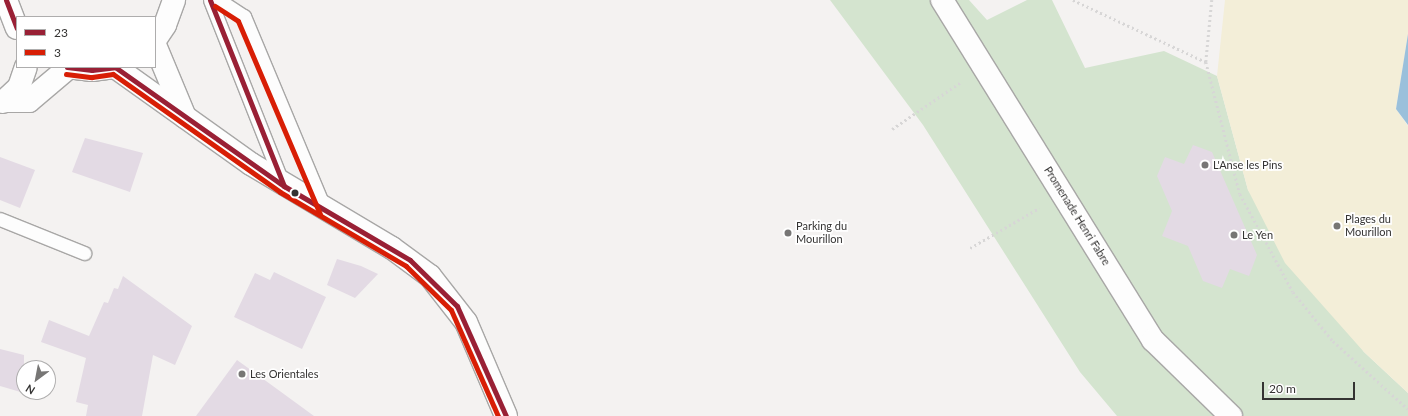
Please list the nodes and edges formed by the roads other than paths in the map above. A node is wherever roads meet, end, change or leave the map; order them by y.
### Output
1 (6, 0) edge
2 (174, 0) edge
3 (210, 0) edge
4 (219, 0) edge
5 (942, 0) edge
6 (16, 25) edge
7 (156, 38) edge
8 (156, 47) edge
9 (26, 68) edge
10 (66, 68) edge
11 (75, 68) edge
12 (107, 68) edge
13 (116, 68) edge
14 (2, 102) edge
15 (185, 117) junction
16 (284, 186) junction
17 (326, 211) junction
18 (0, 219) edge
19 (84, 254) dead end
20 (506, 416) edge
21 (1231, 416) edge

1 - 6 main road
2 - 7 main road
3 - 16 lane
4 - 17 lane
5 - 21 main road, Promenade Henri Fabre
8 - 15 main road
9 - 14 main road
10 - 14 main road
11 - 12 main road
13 - 15 main road
15 - 16 main road
16 - 17 main road
17 - 20 main road
18 - 19 lane

